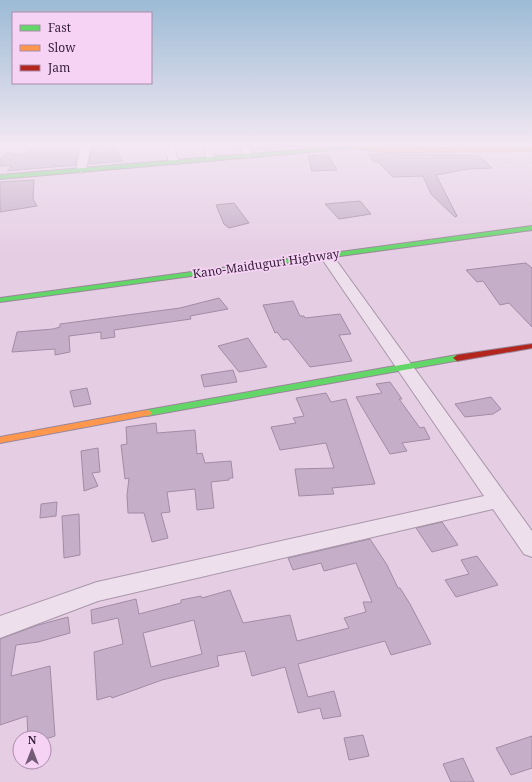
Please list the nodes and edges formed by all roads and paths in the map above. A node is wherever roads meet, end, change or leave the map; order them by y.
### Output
1 (532, 228) edge
2 (326, 256) junction
3 (0, 300) edge
4 (532, 346) edge
5 (403, 366) junction
6 (0, 440) edge
7 (498, 500) junction
8 (532, 548) edge
9 (0, 627) edge

1 - 2 main road, Kano-Maiduguri Highway
2 - 3 main road, Kano-Maiduguri Highway
2 - 5 street
4 - 5 main road
5 - 6 main road
5 - 7 street
7 - 8 street
7 - 9 street

